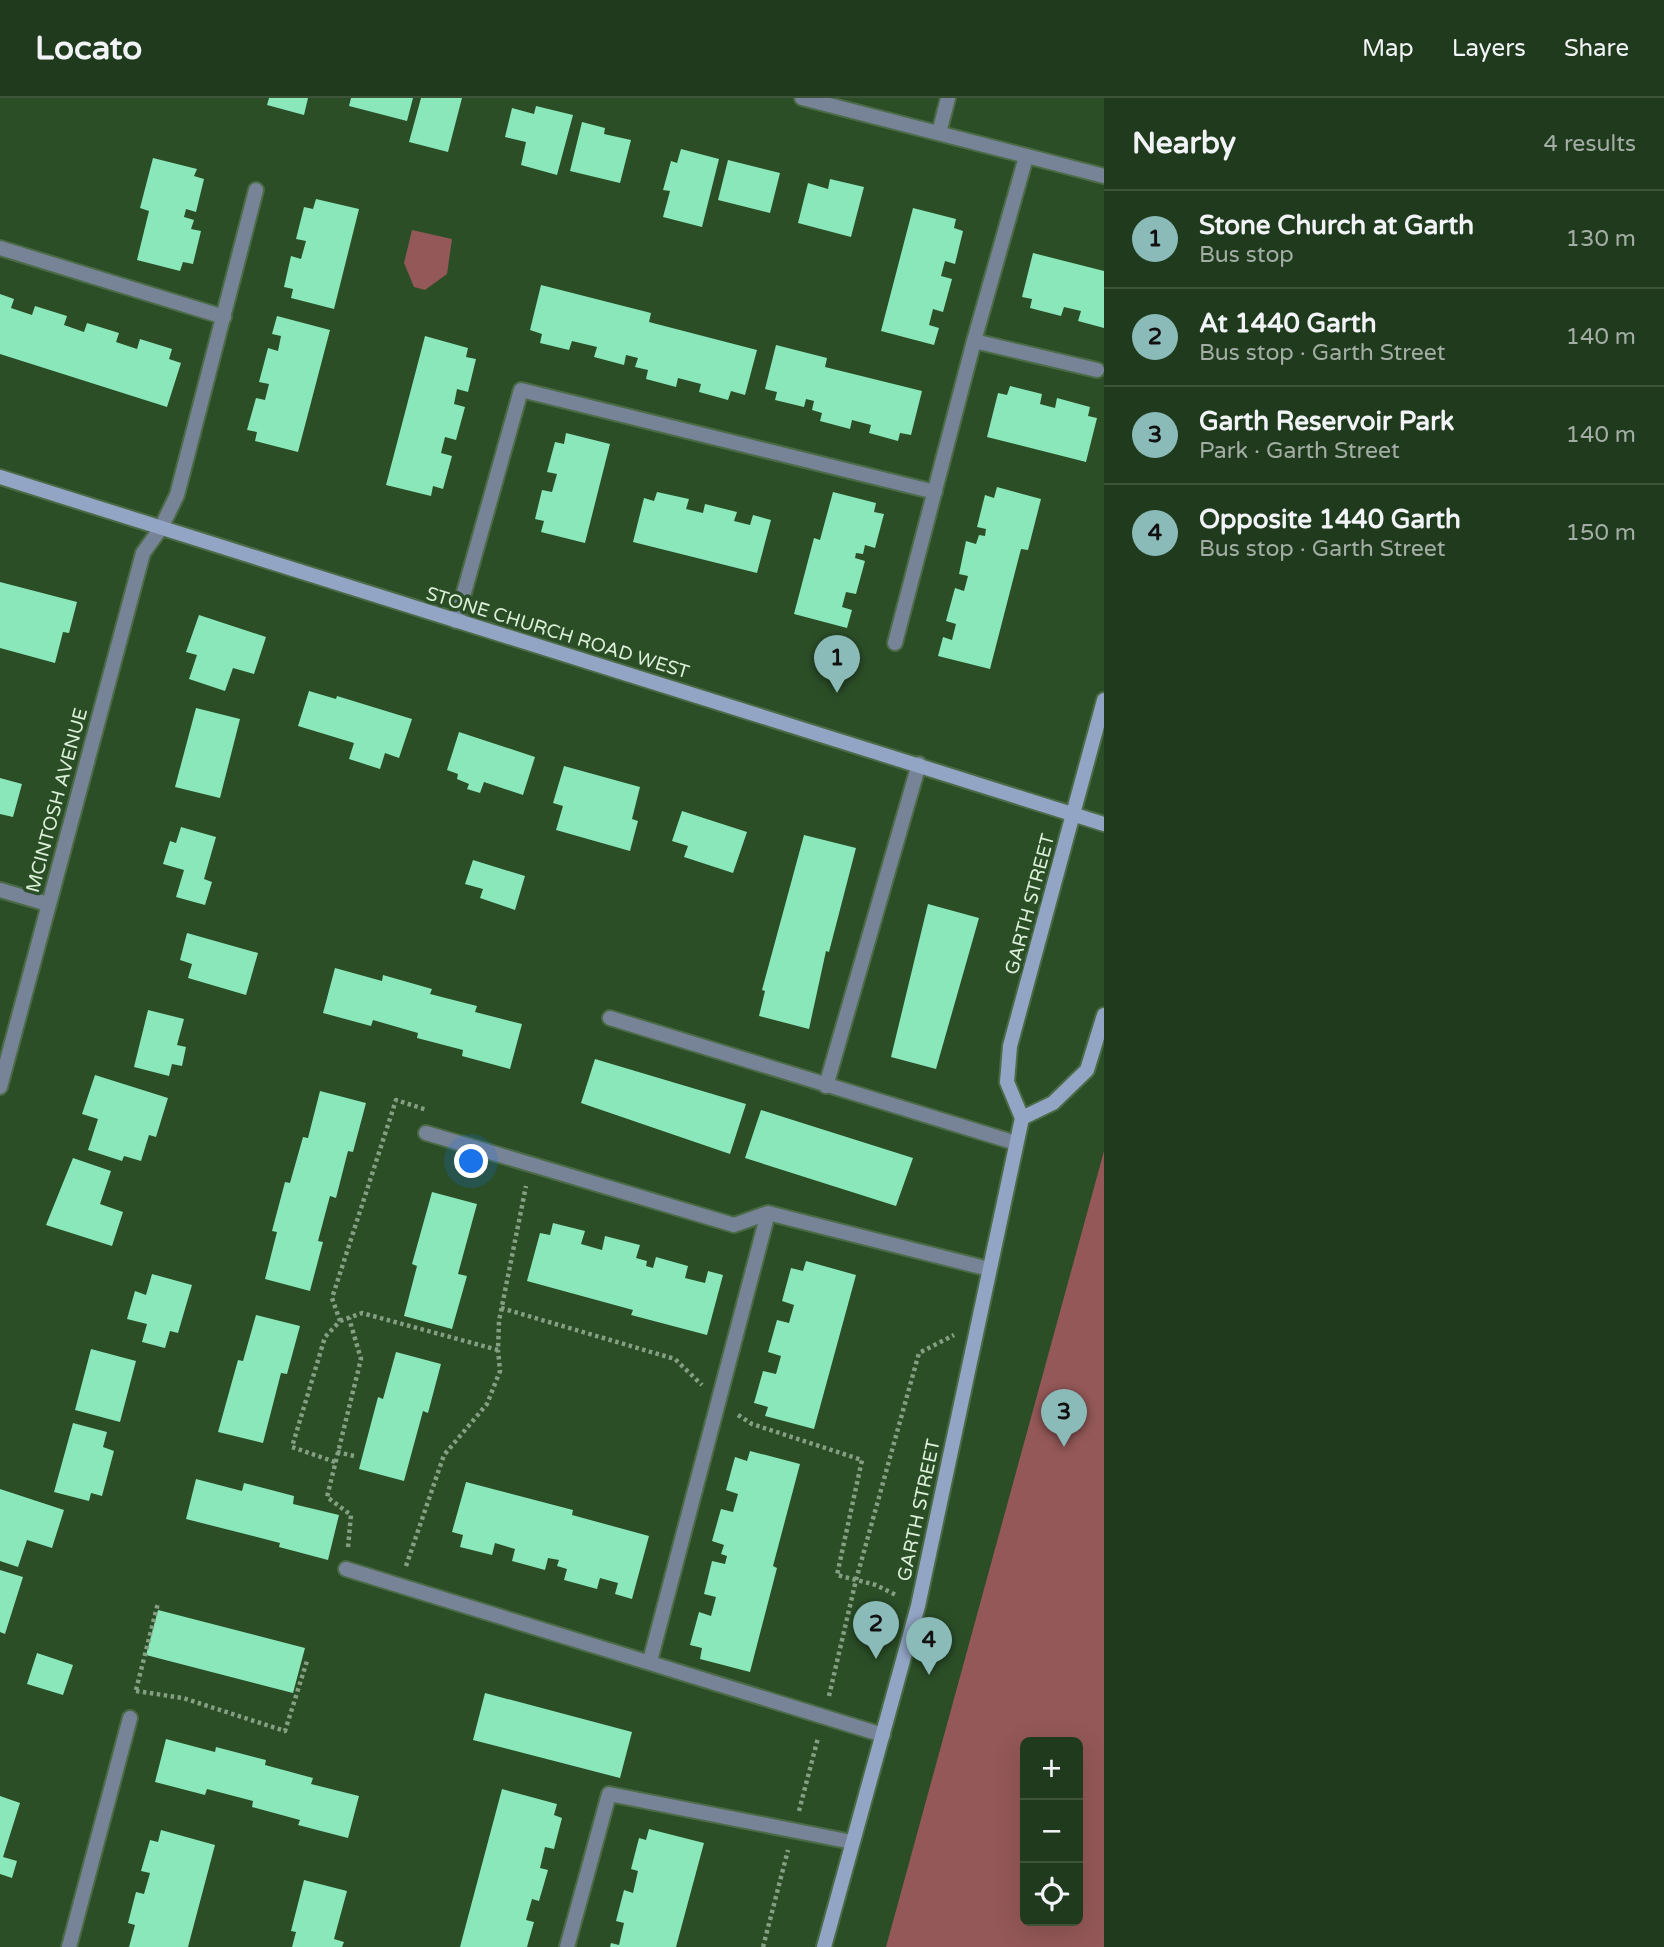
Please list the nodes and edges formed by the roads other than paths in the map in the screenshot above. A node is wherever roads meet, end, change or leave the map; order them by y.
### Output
1 (802, 98) edge
2 (948, 98) edge
3 (939, 133) junction
4 (1026, 157) junction
5 (1104, 176) edge
6 (256, 190) dead end
7 (0, 248) edge
8 (224, 317) junction
9 (974, 341) junction
10 (1097, 370) dead end
11 (0, 477) edge
12 (935, 492) junction
13 (161, 528) junction
14 (456, 621) junction
15 (895, 643) dead end
16 (1104, 700) edge
17 (919, 764) junction
18 (1073, 814) junction
19 (1104, 824) edge
20 (0, 890) edge
21 (48, 904) junction
22 (1104, 1015) edge
23 (610, 1018) dead end
24 (826, 1086) junction
25 (0, 1087) edge
26 (1022, 1118) junction
27 (426, 1133) road end
28 (1016, 1143) junction
29 (768, 1213) junction
30 (989, 1269) junction
31 (346, 1569) road end
32 (650, 1661) junction
33 (130, 1718) road end
34 (883, 1735) junction
35 (852, 1842) junction
36 (69, 1947) edge
37 (568, 1947) edge
38 (824, 1947) edge

1 - 3 street
2 - 3 street
3 - 4 street
4 - 5 street
4 - 9 street
6 - 8 street, MCINTOSH AVENUE
7 - 8 street
8 - 13 street, MCINTOSH AVENUE
9 - 10 street
9 - 12 street
11 - 13 main road, STONE CHURCH ROAD WEST
12 - 14 street
12 - 15 street
13 - 14 main road, STONE CHURCH ROAD WEST
13 - 21 street, MCINTOSH AVENUE
14 - 17 main road, STONE CHURCH ROAD WEST
16 - 18 main road, GARTH STREET
17 - 18 main road, STONE CHURCH ROAD WEST
17 - 24 street
18 - 19 main road, STONE CHURCH ROAD WEST
18 - 26 main road, GARTH STREET
20 - 21 street
21 - 25 street, MCINTOSH AVENUE
22 - 26 main road
23 - 24 street
24 - 28 street
26 - 28 main road, GARTH STREET
27 - 29 street
28 - 30 main road, GARTH STREET
29 - 30 street
29 - 32 street
30 - 34 main road, GARTH STREET
31 - 32 street
32 - 34 street
33 - 36 street
34 - 35 main road, GARTH STREET
35 - 37 street
35 - 38 main road, GARTH STREET

